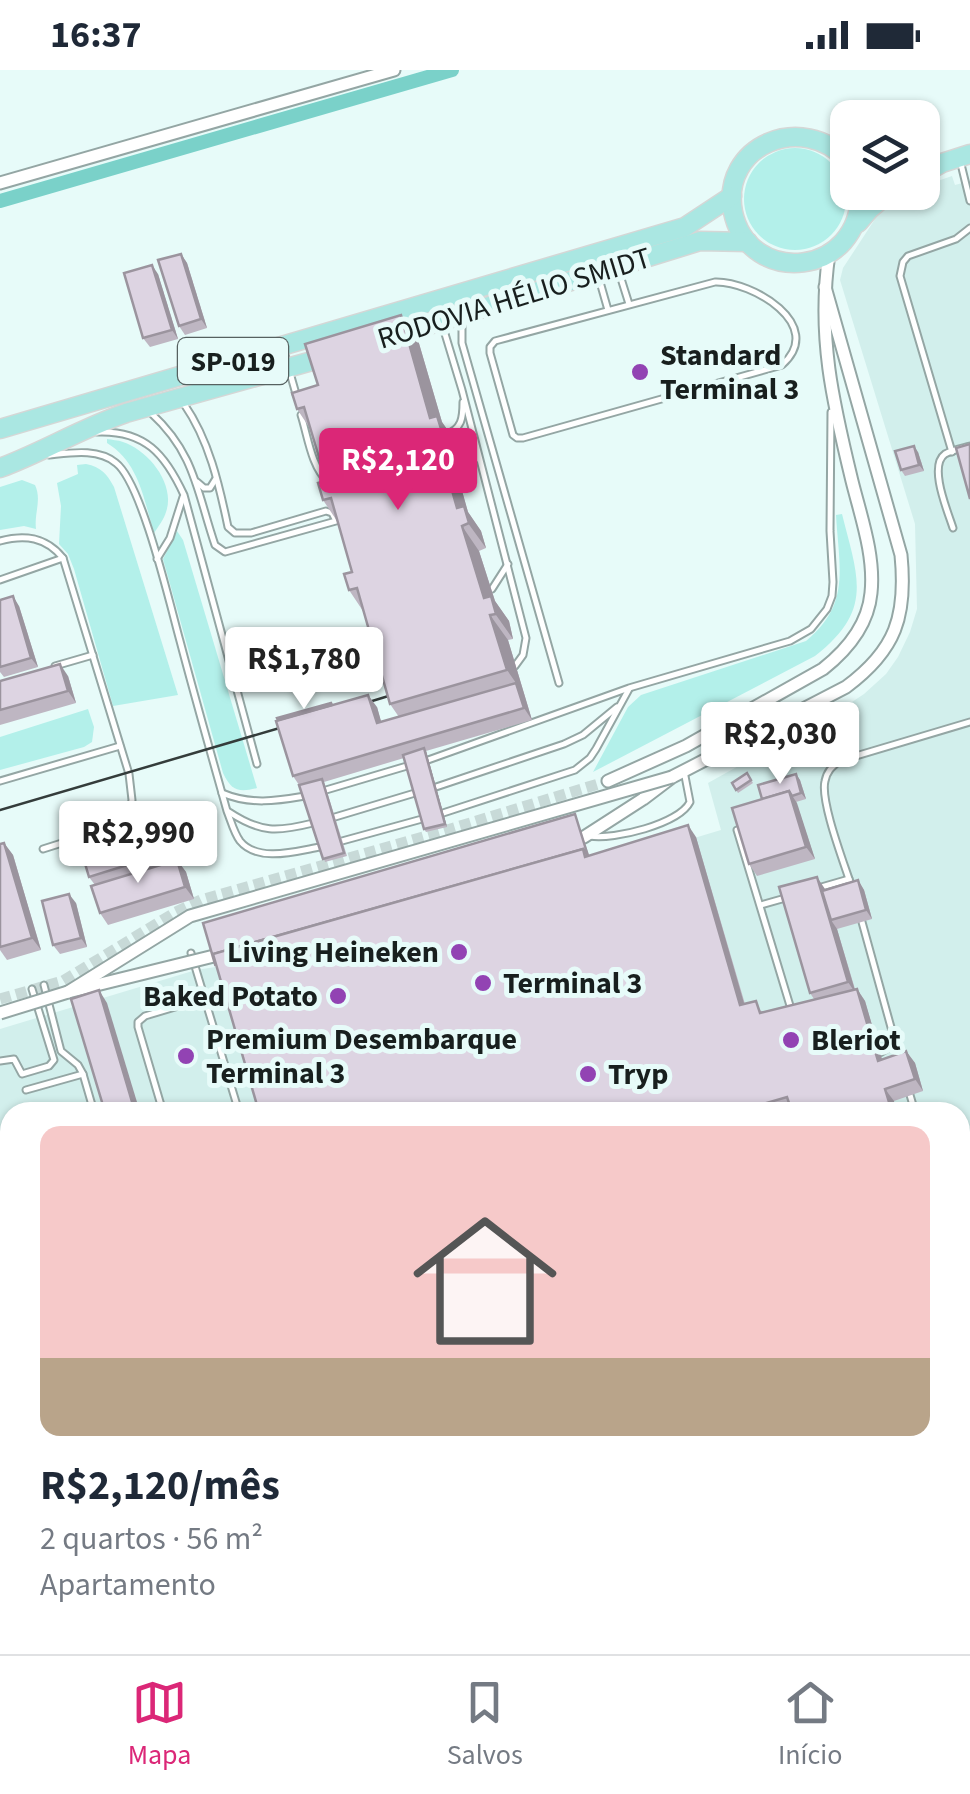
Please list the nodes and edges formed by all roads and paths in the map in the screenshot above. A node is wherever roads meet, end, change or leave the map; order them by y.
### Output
1 (394, 70) edge
2 (830, 146) edge
3 (957, 158) edge
4 (0, 183) edge
5 (732, 196) junction
6 (970, 201) edge
7 (860, 210) edge
8 (868, 210) edge
9 (854, 227) junction
10 (970, 228) edge
11 (748, 242) junction
12 (829, 254) junction
13 (618, 266) junction
14 (597, 272) junction
15 (825, 286) junction
16 (435, 301) junction
17 (629, 304) junction
18 (608, 310) junction
19 (462, 315) junction
20 (442, 321) junction
21 (374, 342) edge
22 (282, 347) junction
23 (340, 352) edge
24 (288, 368) junction
25 (462, 390) junction
26 (832, 394) junction
27 (180, 398) junction
28 (146, 407) junction
29 (0, 429) edge
30 (445, 435) edge
31 (70, 436) junction
32 (970, 446) edge
33 (952, 452) junction
34 (31, 456) junction
35 (479, 456) junction
36 (0, 468) edge
37 (216, 475) junction
38 (196, 480) junction
39 (460, 482) dead end
40 (338, 490) edge
41 (184, 494) junction
42 (952, 528) dead end
43 (0, 540) edge
44 (63, 558) junction
45 (157, 560) junction
46 (508, 564) junction
47 (0, 580) edge
48 (492, 590) dead end
49 (93, 655) junction
50 (55, 666) edge
51 (515, 666) dead end
52 (560, 683) dead end
53 (630, 688) junction
54 (620, 705) junction
55 (970, 722) edge
56 (120, 746) junction
57 (686, 746) junction
58 (428, 760) edge
59 (257, 764) dead end
60 (408, 766) edge
61 (660, 766) dead end
62 (678, 774) junction
63 (0, 781) edge
64 (608, 781) tunnel mouth
65 (436, 787) edge
66 (326, 790) edge
67 (222, 793) junction
68 (415, 793) edge
69 (305, 796) edge
70 (166, 810) dead end
71 (226, 811) junction
72 (443, 813) edge
73 (334, 816) edge
74 (422, 819) edge
75 (128, 823) junction
76 (313, 823) edge
77 (737, 830) edge
78 (585, 837) joint
79 (342, 841) edge
80 (320, 847) edge
81 (43, 849) dead end
82 (849, 879) junction
83 (816, 889) edge
84 (853, 893) edge
85 (798, 894) edge
86 (762, 905) junction
87 (862, 922) edge
88 (190, 953) dead end
89 (214, 956) edge
90 (44, 986) dead end
91 (32, 989) dead end
92 (68, 992) junction
93 (204, 998) junction
94 (792, 1012) edge
95 (0, 1013) edge
96 (895, 1044) junction
97 (880, 1054) edge
98 (0, 1061) edge
99 (902, 1068) edge
100 (83, 1074) junction
101 (26, 1090) dead end
102 (910, 1095) edge
103 (91, 1102) edge
104 (160, 1102) edge
105 (237, 1102) edge
106 (912, 1102) edge

1 - 4 street
2 - 5 main road
3 - 6 lane
5 - 11 main road
5 - 16 main road, RODOVIA HÉLIO SMIDT / SP-019
7 - 9 main road
8 - 9 main road
9 - 12 main road
10 - 33 lane
11 - 12 main road
11 - 13 main road, RODOVIA HÉLIO SMIDT
12 - 15 street
13 - 14 main road, RODOVIA HÉLIO SMIDT
13 - 17 lane
14 - 18 lane
14 - 19 main road, RODOVIA HÉLIO SMIDT
15 - 26 street
15 - 62 street
16 - 20 lane
16 - 22 main road, RODOVIA HÉLIO SMIDT / SP-019
17 - 18 lane
17 - 18 lane
19 - 20 main road, RODOVIA HÉLIO SMIDT
19 - 52 lane
20 - 21 main road, RODOVIA HÉLIO SMIDT
20 - 25 lane
22 - 24 lane
22 - 29 main road, RODOVIA HÉLIO SMIDT / SP-019
23 - 24 main road, RODOVIA HÉLIO SMIDT / SP-019
24 - 27 main road, RODOVIA HÉLIO SMIDT / SP-019
24 - 40 lane
25 - 30 lane
25 - 35 lane
26 - 53 lane
26 - 57 street
27 - 28 main road, RODOVIA HÉLIO SMIDT / SP-019
27 - 37 lane
28 - 31 main road, RODOVIA HÉLIO SMIDT / SP-019
28 - 38 lane
31 - 34 main road, RODOVIA HÉLIO SMIDT / SP-019
31 - 41 lane
32 - 33 lane
33 - 42 lane
34 - 36 main road, RODOVIA HÉLIO SMIDT / SP-019
34 - 45 lane
35 - 39 lane
35 - 46 lane
37 - 38 lane
37 - 38 lane
41 - 45 lane
41 - 59 lane
43 - 44 lane
44 - 47 lane
44 - 49 lane
45 - 67 lane
46 - 48 lane
46 - 51 lane
49 - 50 lane
49 - 56 lane
53 - 54 lane
53 - 58 lane
54 - 65 lane
54 - 72 lane
55 - 82 lane
56 - 63 lane
56 - 75 lane
57 - 61 lane
57 - 64 street
60 - 66 lane
62 - 78 street, bridge
62 - 78 lane
62 - 92 street, bridge
67 - 69 lane
67 - 71 lane
68 - 73 lane
70 - 75 lane
71 - 76 lane
71 - 80 lane
74 - 79 lane
75 - 81 lane
77 - 86 lane
82 - 83 lane
82 - 84 lane
85 - 86 lane
86 - 94 lane
87 - 96 lane
88 - 93 lane
89 - 92 street, bridge
90 - 100 lane
91 - 98 lane
92 - 95 street, bridge
93 - 104 lane
93 - 105 lane
96 - 97 lane
96 - 99 lane
100 - 101 lane
100 - 103 lane
102 - 106 lane

